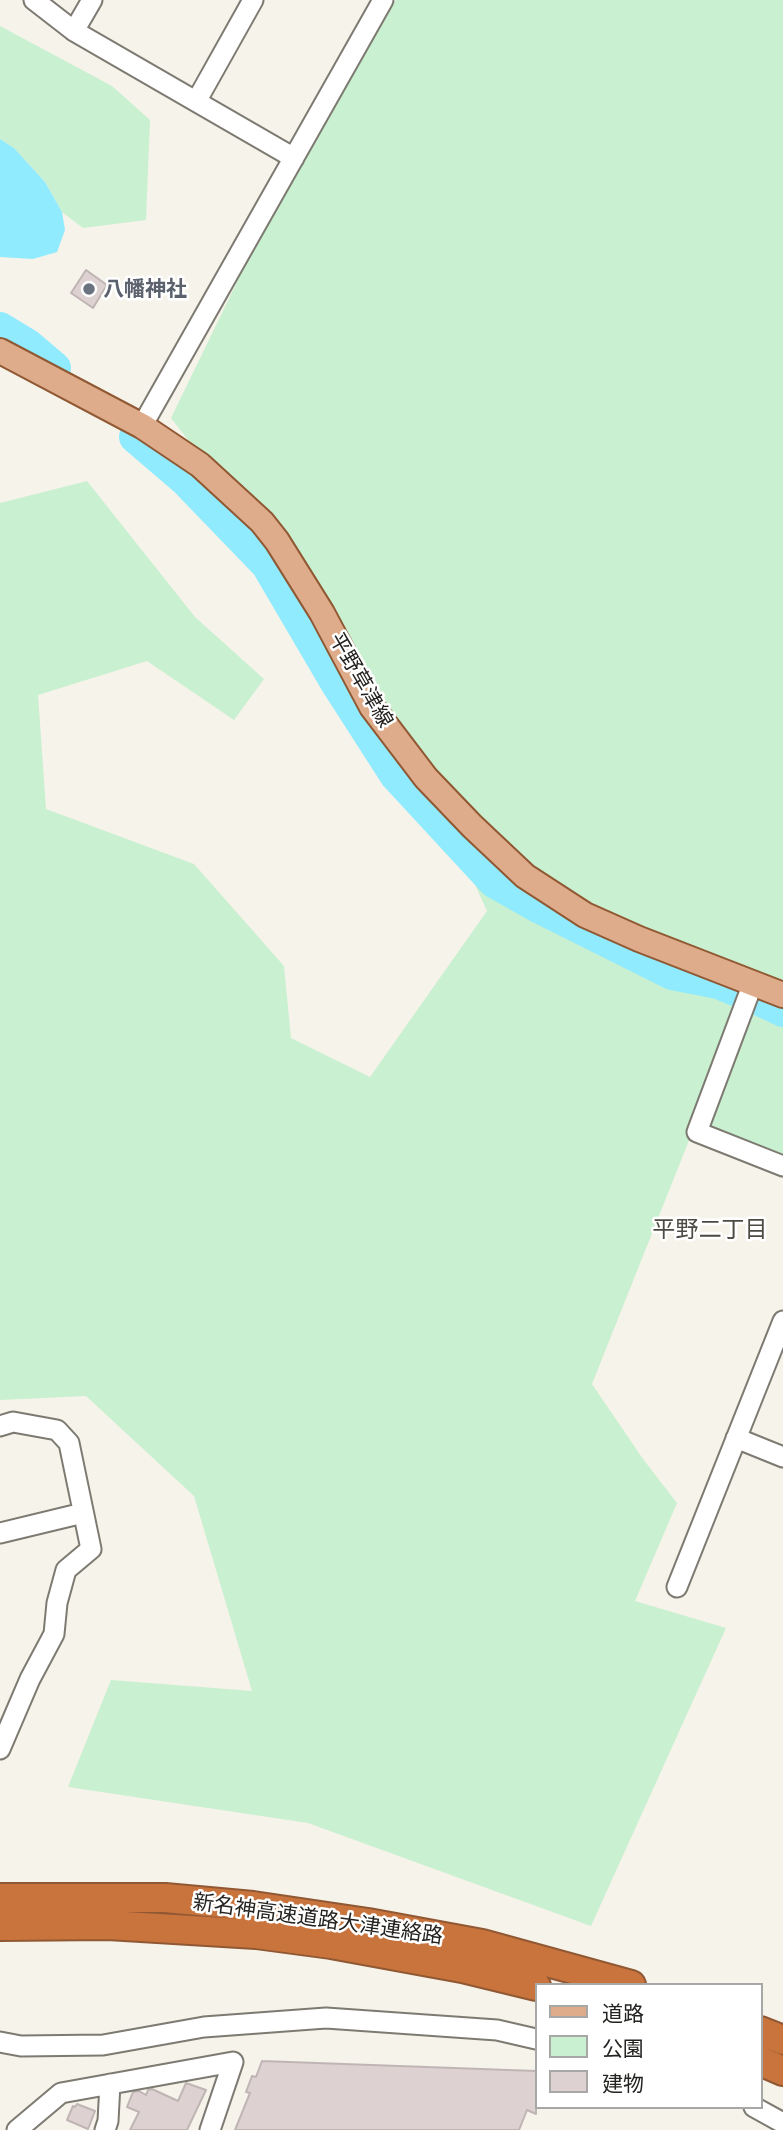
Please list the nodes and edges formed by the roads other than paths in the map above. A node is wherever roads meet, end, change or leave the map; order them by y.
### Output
1 (34, 0) edge
2 (92, 0) edge
3 (253, 0) edge
4 (383, 0) edge
5 (74, 31) junction
6 (197, 100) junction
7 (294, 158) junction
8 (0, 351) edge
9 (142, 426) junction
10 (753, 983) junction
11 (783, 995) edge
12 (783, 1166) edge
13 (783, 1321) edge
14 (0, 1426) edge
15 (736, 1438) junction
16 (783, 1457) edge
17 (83, 1513) junction
18 (0, 1533) edge
19 (677, 1587) dead end
20 (0, 1749) edge
21 (0, 1898) edge
22 (0, 1926) edge
23 (624, 1983) edge
24 (534, 1986) edge
25 (762, 2032) edge
26 (534, 2039) edge
27 (783, 2040) edge
28 (0, 2042) edge
29 (762, 2062) edge
30 (783, 2071) edge
31 (110, 2084) junction
32 (758, 2109) edge
33 (783, 2123) edge
34 (17, 2130) edge
35 (105, 2130) edge
36 (210, 2130) edge

1 - 5 street
2 - 5 street
3 - 6 street
4 - 7 street
5 - 6 street
6 - 7 street
7 - 9 street
8 - 9 main road, 平野草津線
9 - 10 main road, 平野草津線
10 - 11 main road, 平野草津線
10 - 12 street
13 - 15 street
14 - 17 street
15 - 16 street
15 - 19 street
17 - 18 street
17 - 20 street
21 - 23 highway, 新名神高速道路大津連絡路
22 - 24 highway, 新名神高速道路大津連絡路
25 - 27 highway
26 - 28 street
29 - 30 highway
31 - 34 street
31 - 35 street
31 - 36 street
32 - 33 street

